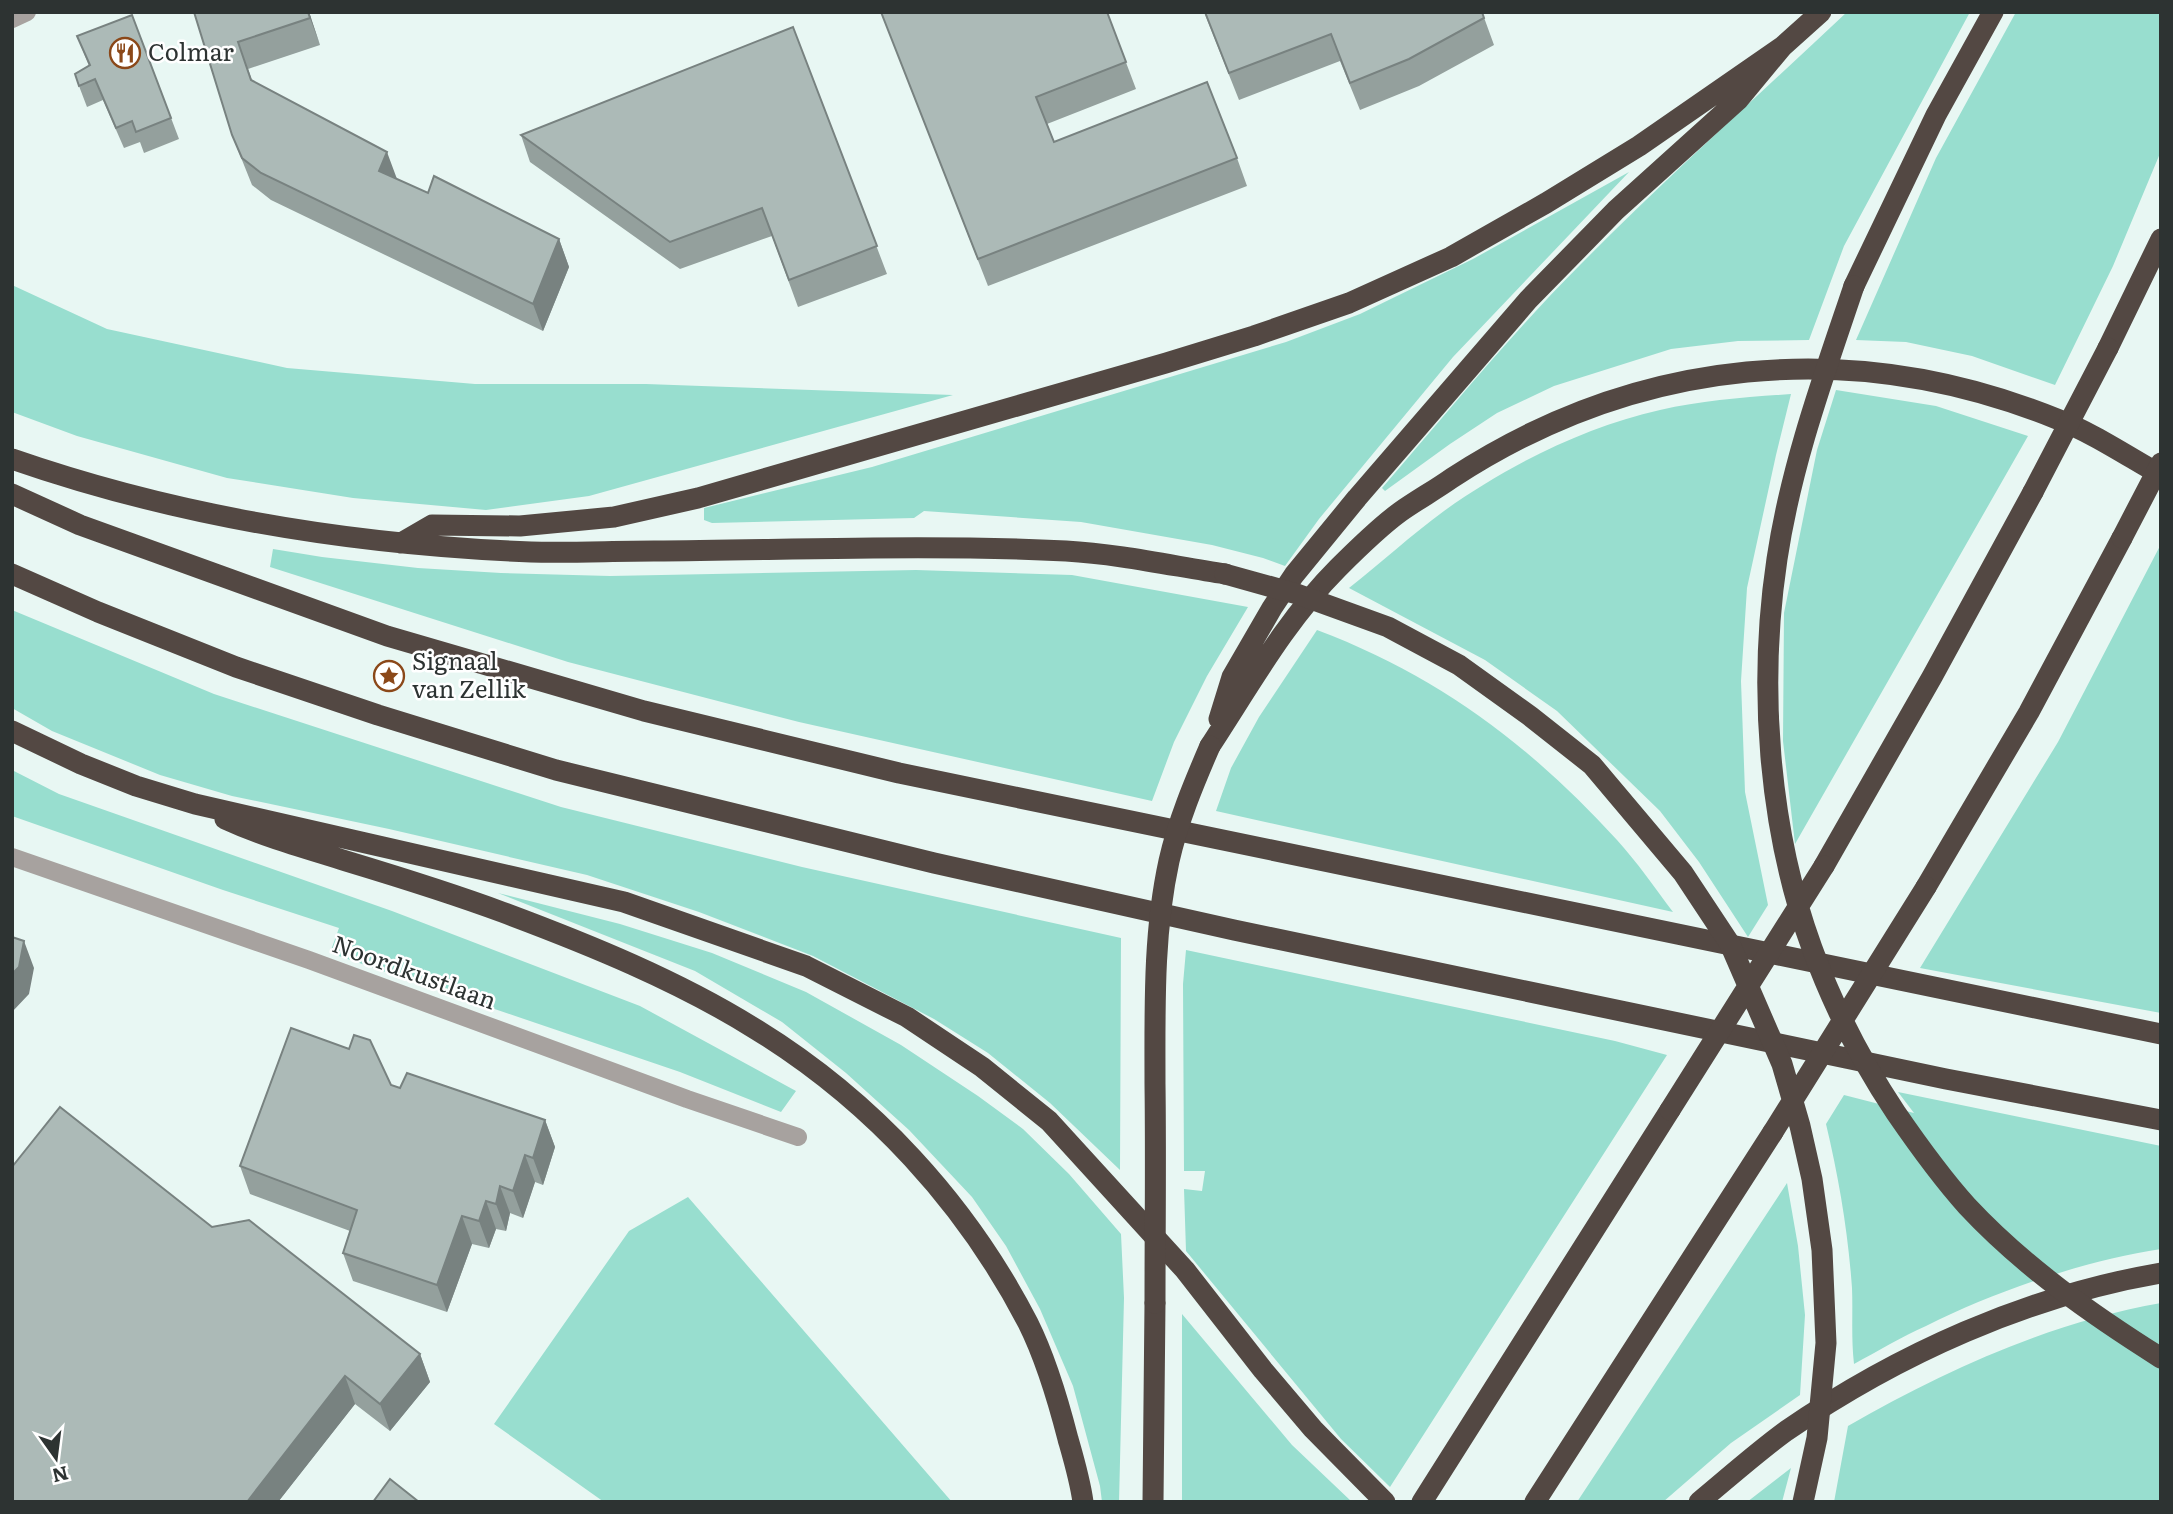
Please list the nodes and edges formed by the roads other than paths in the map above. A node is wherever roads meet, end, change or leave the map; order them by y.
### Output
1 (26, 12) edge
2 (1821, 12) edge
3 (1993, 12) edge
4 (12, 19) edge
5 (1782, 47) junction
6 (2161, 239) edge
7 (12, 459) edge
8 (2161, 463) edge
9 (2161, 475) edge
10 (12, 494) edge
11 (401, 543) junction
12 (12, 574) edge
13 (12, 731) edge
14 (1210, 746) junction
15 (195, 804) junction
16 (12, 857) edge
17 (2161, 1034) edge
18 (2161, 1120) edge
19 (798, 1137) dead end
20 (2161, 1273) edge
21 (2161, 1358) edge
22 (1083, 1502) edge
23 (1153, 1502) edge
24 (1385, 1502) edge
25 (1422, 1502) edge
26 (1535, 1502) edge
27 (1699, 1502) edge
28 (1803, 1502) edge

1 - 4 street
2 - 5 highway
3 - 21 highway, bridge
5 - 11 highway
5 - 14 highway
6 - 25 highway, bridge
7 - 11 highway
8 - 26 highway, bridge
9 - 14 highway
10 - 17 highway
11 - 28 highway, bridge
12 - 18 highway
13 - 15 highway
14 - 23 highway, bridge
15 - 22 highway
15 - 24 highway
16 - 19 street, Noordkustlaan
20 - 27 highway

